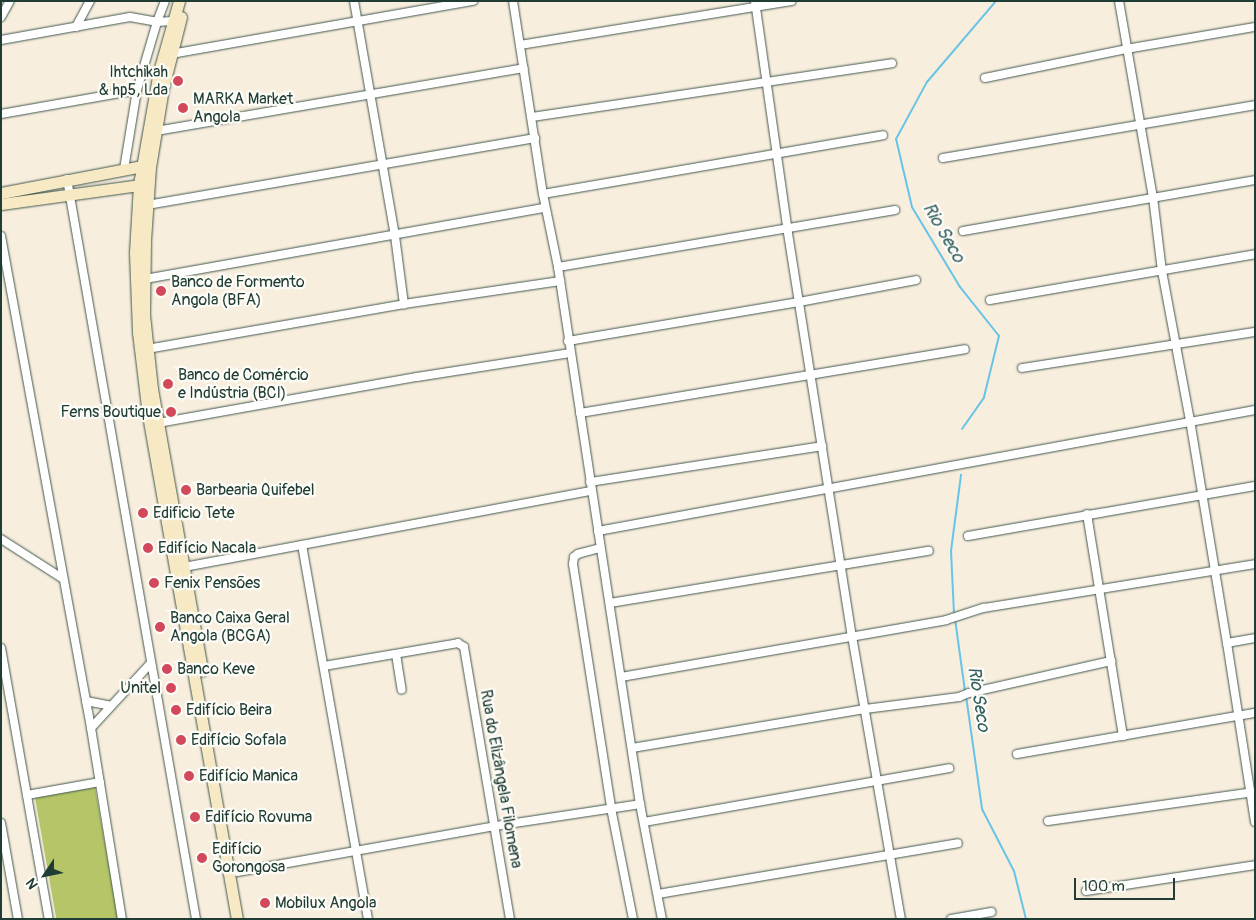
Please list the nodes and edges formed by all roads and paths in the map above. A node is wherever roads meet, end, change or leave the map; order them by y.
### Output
1 (10, 1) edge
2 (90, 1) edge
3 (165, 1) edge
4 (179, 1) edge
5 (186, 1) edge
6 (354, 1) edge
7 (473, 1) edge
8 (513, 1) edge
9 (790, 1) edge
10 (1119, 1) edge
11 (755, 4) edge
12 (1, 17) edge
13 (172, 21) junction
14 (157, 22) junction
15 (358, 23) junction
16 (76, 27) junction
17 (1255, 27) edge
18 (1, 40) edge
19 (520, 44) junction
20 (1126, 49) junction
21 (171, 54) junction
22 (892, 64) dead end
23 (524, 68) junction
24 (985, 78) dead end
25 (766, 82) junction
26 (137, 90) junction
27 (370, 93) junction
28 (1255, 105) edge
29 (1, 114) edge
30 (532, 117) junction
31 (1139, 124) junction
32 (156, 131) junction
33 (883, 135) dead end
34 (535, 138) junction
35 (777, 154) junction
36 (943, 158) dead end
37 (383, 164) junction
38 (142, 166) junction
39 (124, 169) junction
40 (67, 179) junction
41 (1255, 180) edge
42 (139, 185) junction
43 (1, 193) edge
44 (70, 193) junction
45 (543, 194) junction
46 (1153, 197) junction
47 (1, 204) edge
48 (147, 205) junction
49 (545, 208) junction
50 (895, 210) dead end
51 (787, 227) junction
52 (963, 231) dead end
53 (1, 236) edge
54 (395, 236) junction
55 (1255, 254) edge
56 (558, 267) junction
57 (1162, 271) junction
58 (145, 279) junction
59 (916, 280) dead end
60 (560, 281) junction
61 (990, 300) dead end
62 (799, 302) junction
63 (404, 304) junction
64 (1255, 332) edge
65 (568, 340) junction
66 (1174, 345) junction
67 (147, 349) junction
68 (964, 349) dead end
69 (570, 353) junction
70 (1022, 368) dead end
71 (811, 374) junction
72 (1255, 410) edge
73 (580, 413) junction
74 (1190, 420) junction
75 (158, 423) junction
76 (822, 446) junction
77 (590, 482) junction
78 (1255, 486) edge
79 (829, 490) junction
80 (591, 491) junction
81 (1202, 494) junction
82 (1087, 514) junction
83 (598, 531) junction
84 (968, 536) dead end
85 (1, 539) edge
86 (302, 545) junction
87 (600, 548) junction
88 (929, 551) dead end
89 (1255, 564) edge
90 (184, 566) junction
91 (841, 566) junction
92 (1214, 570) junction
93 (62, 578) junction
94 (1099, 588) junction
95 (610, 603) junction
96 (852, 636) junction
97 (1255, 638) edge
98 (1227, 643) junction
99 (1, 648) edge
100 (396, 654) junction
101 (1111, 661) junction
102 (152, 663) junction
103 (324, 666) junction
104 (4, 674) edge
105 (621, 677) junction
106 (402, 690) dead end
107 (86, 701) junction
108 (111, 706) junction
109 (865, 709) junction
110 (1255, 713) edge
111 (1239, 716) junction
112 (91, 728) junction
113 (1124, 736) junction
114 (632, 748) junction
115 (1017, 754) dead end
116 (949, 768) dead end
117 (878, 781) junction
118 (100, 782) junction
119 (1252, 793) edge
120 (27, 795) junction
121 (640, 804) junction
122 (611, 808) junction
123 (1048, 821) dead end
124 (644, 822) junction
125 (1255, 822) edge
126 (1, 823) edge
127 (495, 826) junction
128 (958, 843) dead end
129 (356, 851) junction
130 (889, 854) junction
131 (1255, 865) edge
132 (237, 872) junction
133 (1086, 891) dead end
134 (658, 894) junction
135 (991, 912) dead end
136 (18, 919) edge
137 (49, 919) edge
138 (122, 919) edge
139 (196, 919) edge
140 (237, 919) edge
141 (245, 919) edge
142 (368, 919) edge
143 (510, 919) edge
144 (633, 919) edge
145 (662, 919) edge
146 (901, 919) edge
147 (952, 919) edge

1 - 12 street
2 - 16 street
3 - 14 street
4 - 13 main road
5 - 21 main road
6 - 15 street
7 - 15 street
8 - 19 street
9 - 11 street
10 - 20 street
11 - 19 street
11 - 25 street
13 - 14 street
13 - 38 main road
14 - 16 street
14 - 26 street
15 - 21 street
15 - 27 street
16 - 18 street
17 - 20 street
19 - 23 street
20 - 24 street
20 - 31 street
21 - 32 main road
22 - 25 street
23 - 27 street
23 - 30 street
25 - 30 street
25 - 35 street
26 - 29 street
26 - 39 street
27 - 32 street
27 - 37 street
28 - 31 street
30 - 34 street
31 - 36 street
31 - 46 street
32 - 48 main road
33 - 35 street
34 - 37 street
34 - 45 street
35 - 45 street
35 - 51 street
37 - 48 street
37 - 54 street
38 - 39 main road
38 - 42 main road
39 - 40 main road
40 - 43 main road
40 - 44 street
41 - 46 street
42 - 44 main road
42 - 140 main road
44 - 47 main road
44 - 102 street
45 - 49 street
46 - 52 street
46 - 57 street
48 - 58 main road
49 - 54 street
49 - 56 street
50 - 51 street
51 - 56 street
51 - 62 street
53 - 93 street
54 - 58 street
54 - 63 street
55 - 57 street
56 - 60 street
57 - 61 street
57 - 66 street
58 - 67 main road
59 - 62 street
60 - 63 street
60 - 65 street
62 - 65 street
62 - 71 street
63 - 67 street
64 - 66 street
65 - 69 street
66 - 70 street
66 - 74 street
67 - 75 main road
68 - 71 street
69 - 73 street
69 - 75 street
71 - 73 street
71 - 76 street
72 - 74 street
73 - 77 street
74 - 79 street
74 - 81 street
75 - 90 main road
76 - 77 street
76 - 79 street
77 - 80 street
78 - 81 street
79 - 83 street
79 - 91 street
80 - 83 street
80 - 86 street
81 - 82 street
81 - 92 street
82 - 84 street
82 - 94 street
83 - 87 street
85 - 93 street
86 - 90 street
86 - 103 street
87 - 95 street
87 - 122 street
88 - 91 street
89 - 92 street
90 - 132 main road
91 - 95 street
91 - 96 street
92 - 94 street
92 - 98 street
93 - 107 street
94 - 96 street
94 - 101 street
95 - 105 street
96 - 105 street
96 - 109 street
97 - 98 street
98 - 111 street
99 - 104 street
100 - 103 street
100 - 106 street
100 - 127 street, Rua do Elizângela Filomena
101 - 109 street
101 - 113 street
102 - 108 street
102 - 139 street
103 - 129 street
104 - 120 street
105 - 114 street
107 - 108 street
107 - 112 street
108 - 112 street
109 - 114 street
109 - 117 street
110 - 111 street
111 - 113 street
111 - 119 street
112 - 118 street
113 - 115 street
114 - 121 street
116 - 117 street
117 - 124 street
117 - 130 street
118 - 120 street
118 - 138 street
119 - 123 street
119 - 125 street
120 - 137 street
121 - 122 street
121 - 124 street
122 - 127 street
122 - 144 street
124 - 134 street
126 - 136 street
127 - 129 street
127 - 143 street, Rua do Elizângela Filomena
128 - 130 street
129 - 132 street
129 - 142 street
130 - 134 street
130 - 146 street
131 - 133 street
132 - 141 main road
134 - 145 street
135 - 147 street

